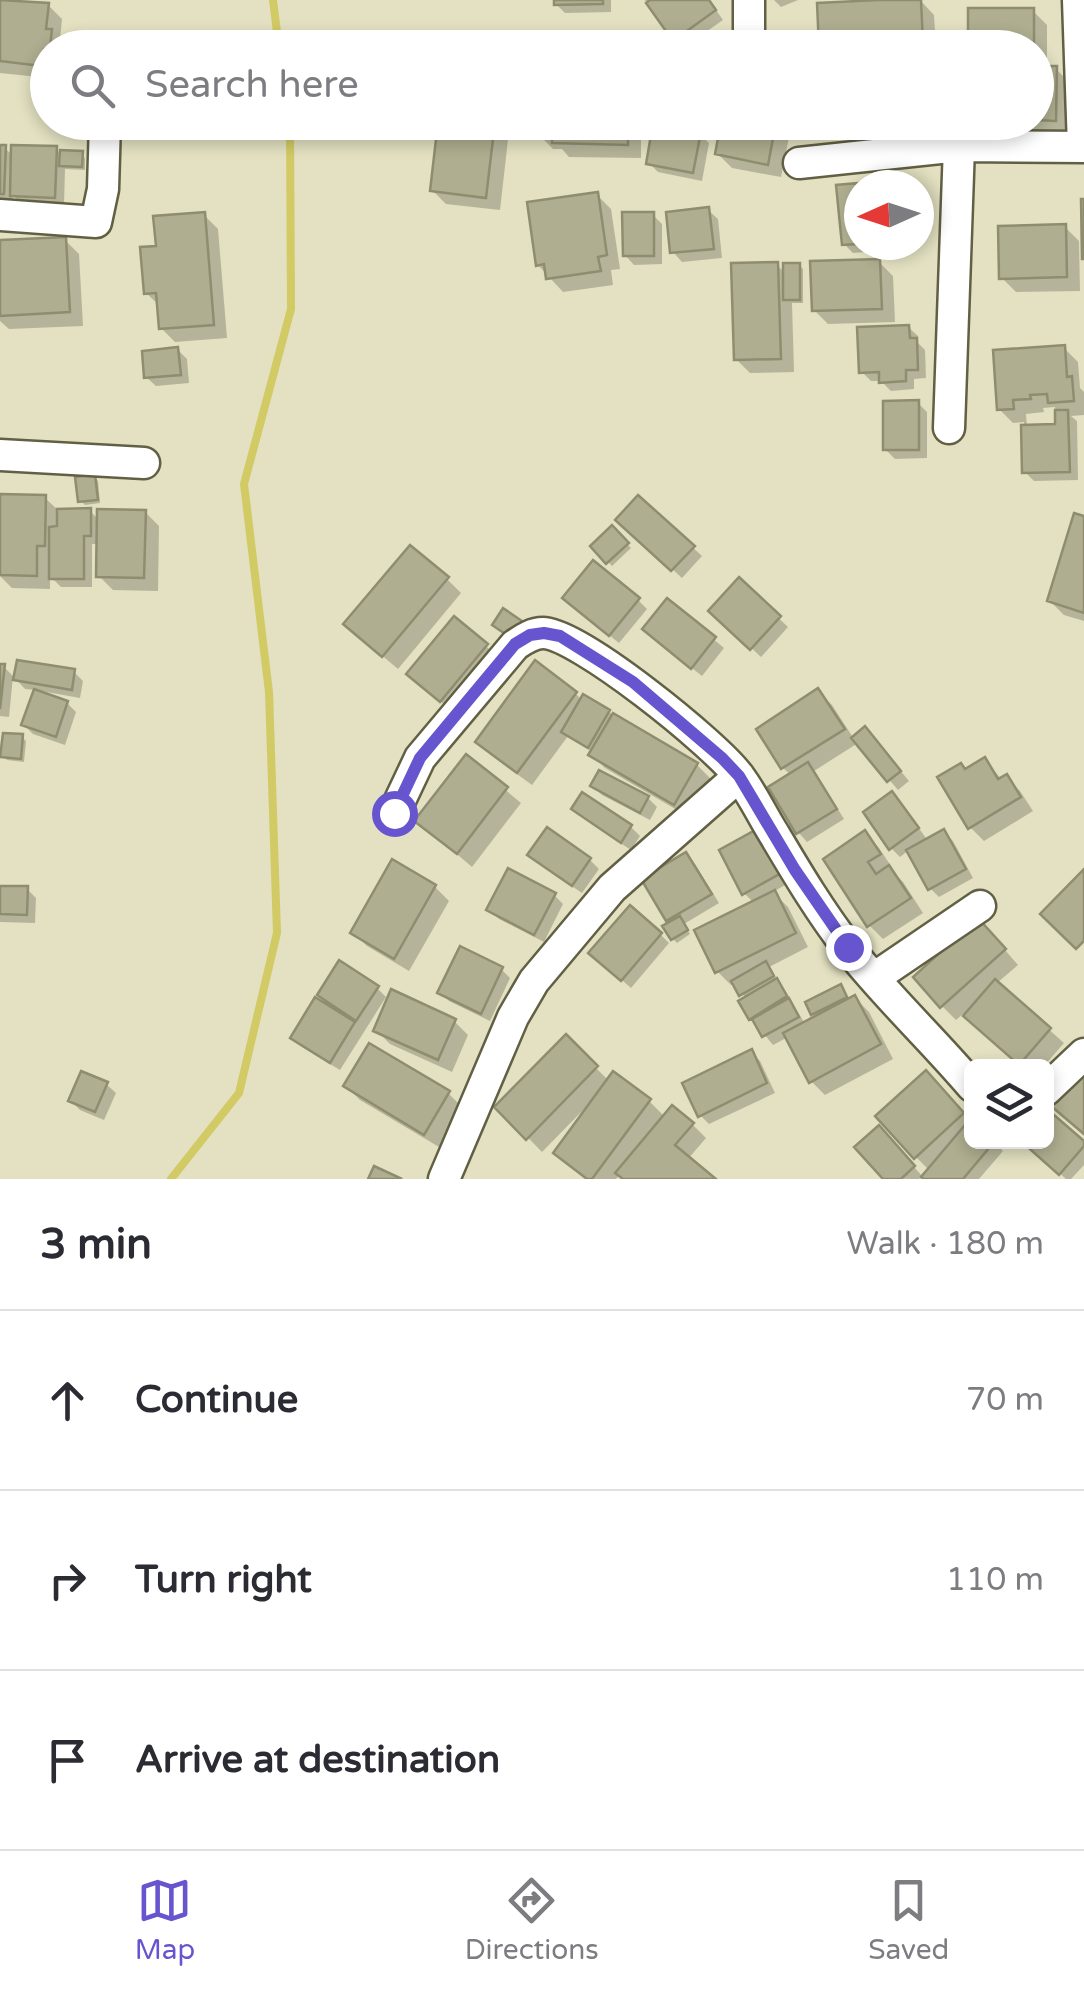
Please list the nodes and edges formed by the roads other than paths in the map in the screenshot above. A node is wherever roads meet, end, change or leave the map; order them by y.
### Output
1 (748, 0) edge
2 (1078, 0) edge
3 (749, 30) edge
4 (105, 140) edge
5 (959, 146) junction
6 (1083, 147) edge
7 (799, 164) dead end
8 (0, 215) edge
9 (949, 428) dead end
10 (0, 455) edge
11 (144, 463) dead end
12 (739, 776) junction
13 (394, 813) dead end
14 (980, 906) dead end
15 (874, 978) junction
16 (1084, 1054) edge
17 (964, 1077) edge
18 (1054, 1082) edge
19 (444, 1179) edge

1 - 3 street
2 - 6 street
4 - 8 street
5 - 6 street
5 - 7 street
5 - 9 street
10 - 11 street
12 - 13 street
12 - 15 street
12 - 19 street
14 - 15 street
15 - 17 street
16 - 18 street

